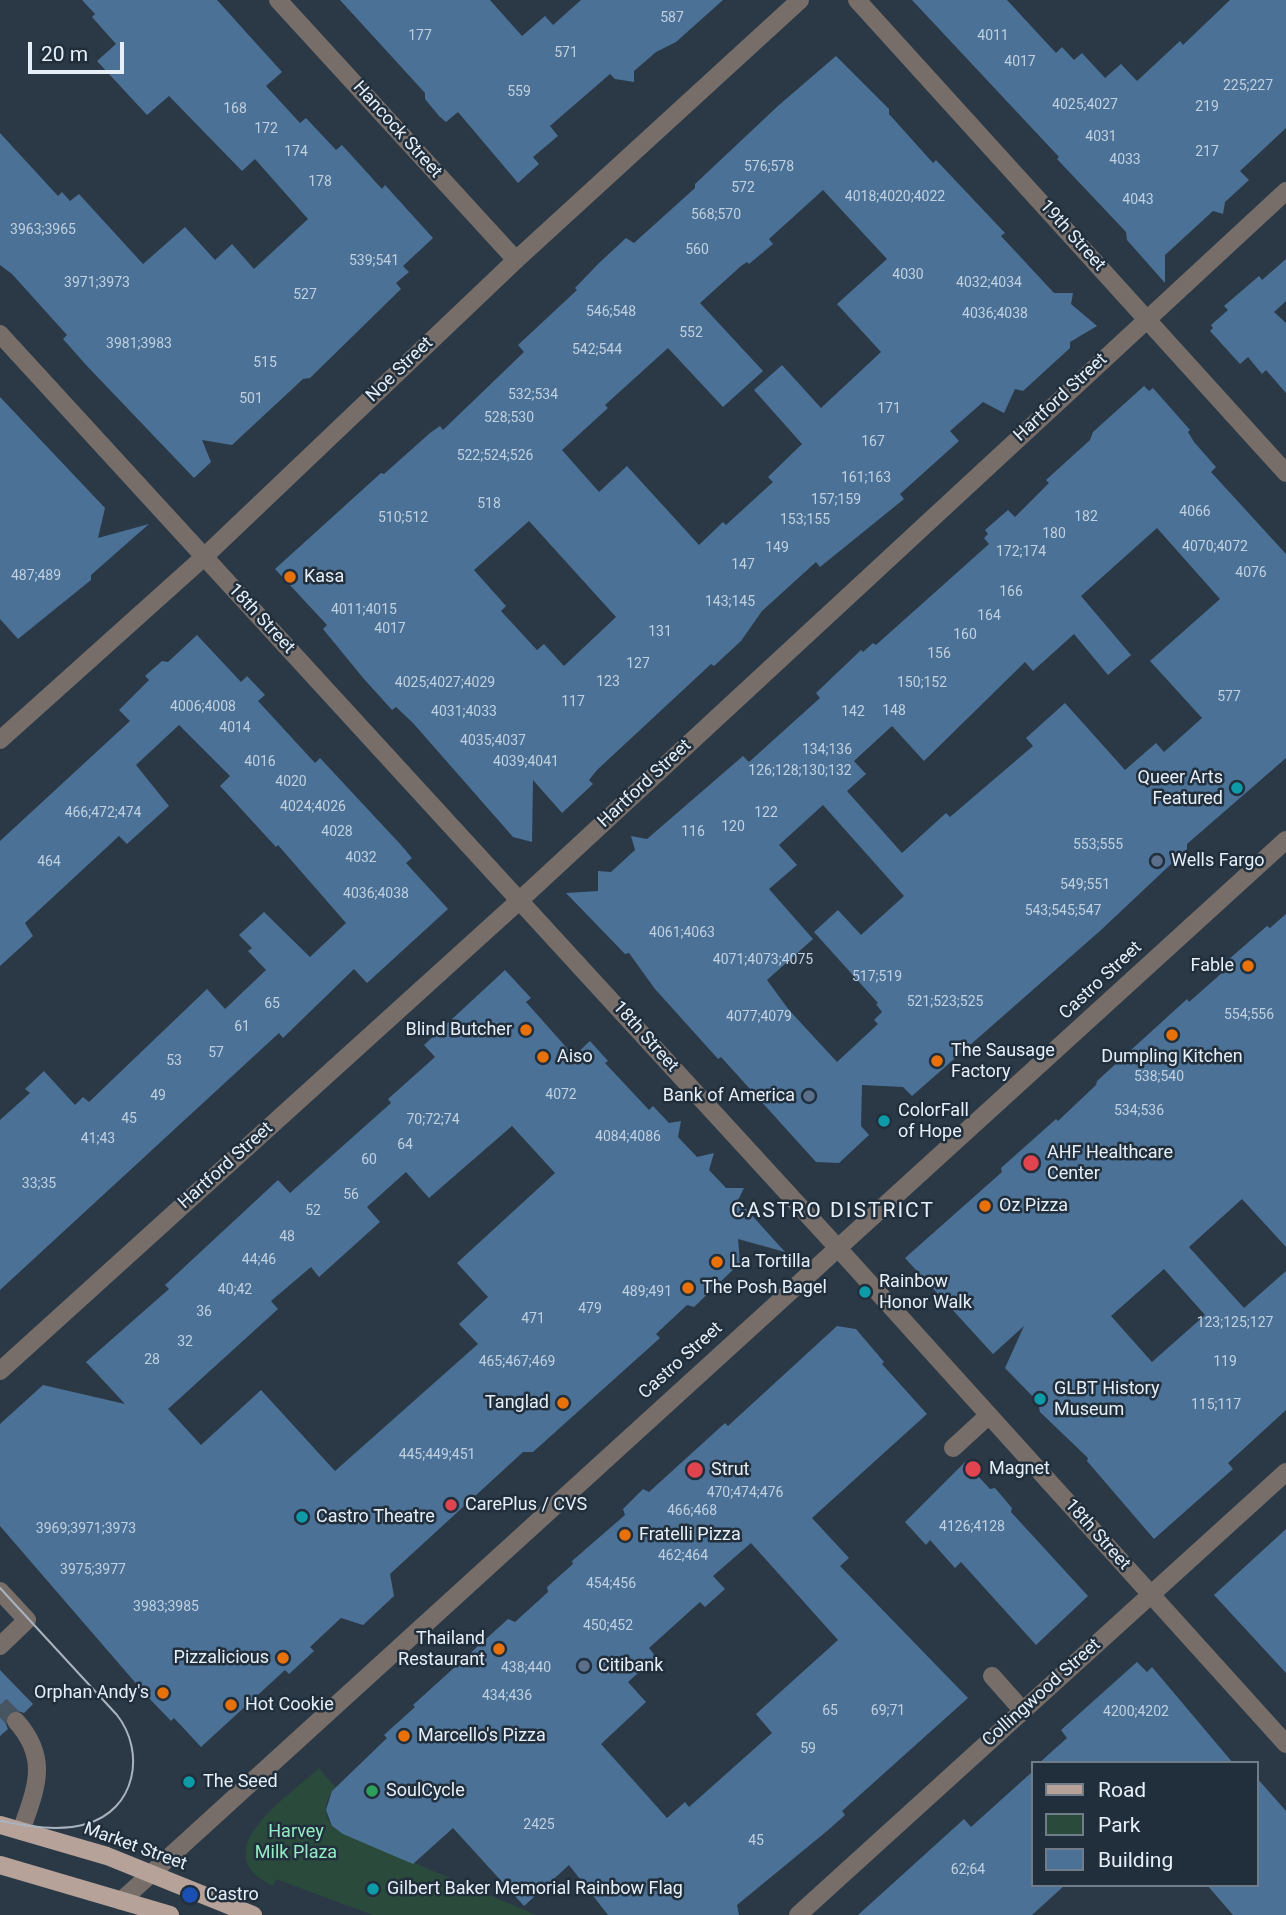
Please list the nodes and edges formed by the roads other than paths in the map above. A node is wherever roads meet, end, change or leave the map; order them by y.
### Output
1 (278, 0) edge
2 (800, 0) edge
3 (857, 0) edge
4 (1286, 191) edge
5 (516, 260) junction
6 (1147, 318) junction
7 (0, 334) edge
8 (1286, 473) edge
9 (204, 557) junction
10 (0, 740) edge
11 (1286, 840) edge
12 (520, 900) junction
13 (837, 1247) junction
14 (0, 1371) edge
15 (989, 1415) junction
16 (953, 1448) dead end
17 (1286, 1472) edge
18 (0, 1591) edge
19 (1150, 1595) junction
20 (0, 1646) edge
21 (992, 1676) dead end
22 (1023, 1711) junction
23 (16, 1721) tunnel mouth
24 (1286, 1744) edge
25 (0, 1825) edge
26 (21, 1831) junction
27 (0, 1865) edge
28 (151, 1872) junction
29 (121, 1901) junction
30 (105, 1915) edge
31 (170, 1915) edge
32 (253, 1915) edge
33 (798, 1915) edge

1 - 5 street, Hancock Street
2 - 5 street, Noe Street
3 - 6 street, 19th Street
4 - 6 street, Hartford Street
5 - 9 street, Noe Street
6 - 8 street, 19th Street
6 - 12 street, Hartford Street
7 - 9 street, 18th Street
9 - 10 street, Noe Street
9 - 12 street, 18th Street
11 - 13 street, Castro Street
12 - 13 street, 18th Street
12 - 14 street, Hartford Street
13 - 15 street, 18th Street
13 - 28 street, Castro Street
15 - 16 street
15 - 19 street, 18th Street
17 - 19 street, Collingwood Street
18 - 20 street
19 - 22 street, Collingwood Street
19 - 24 street, 18th Street
21 - 22 street
22 - 33 street, Collingwood Street
23 - 26 street
25 - 26 main road, Market Street
26 - 28 main road, Market Street
27 - 29 main road
28 - 29 street, Castro Street
28 - 32 main road, Market Street
29 - 30 main road, Castro Street
29 - 31 main road

